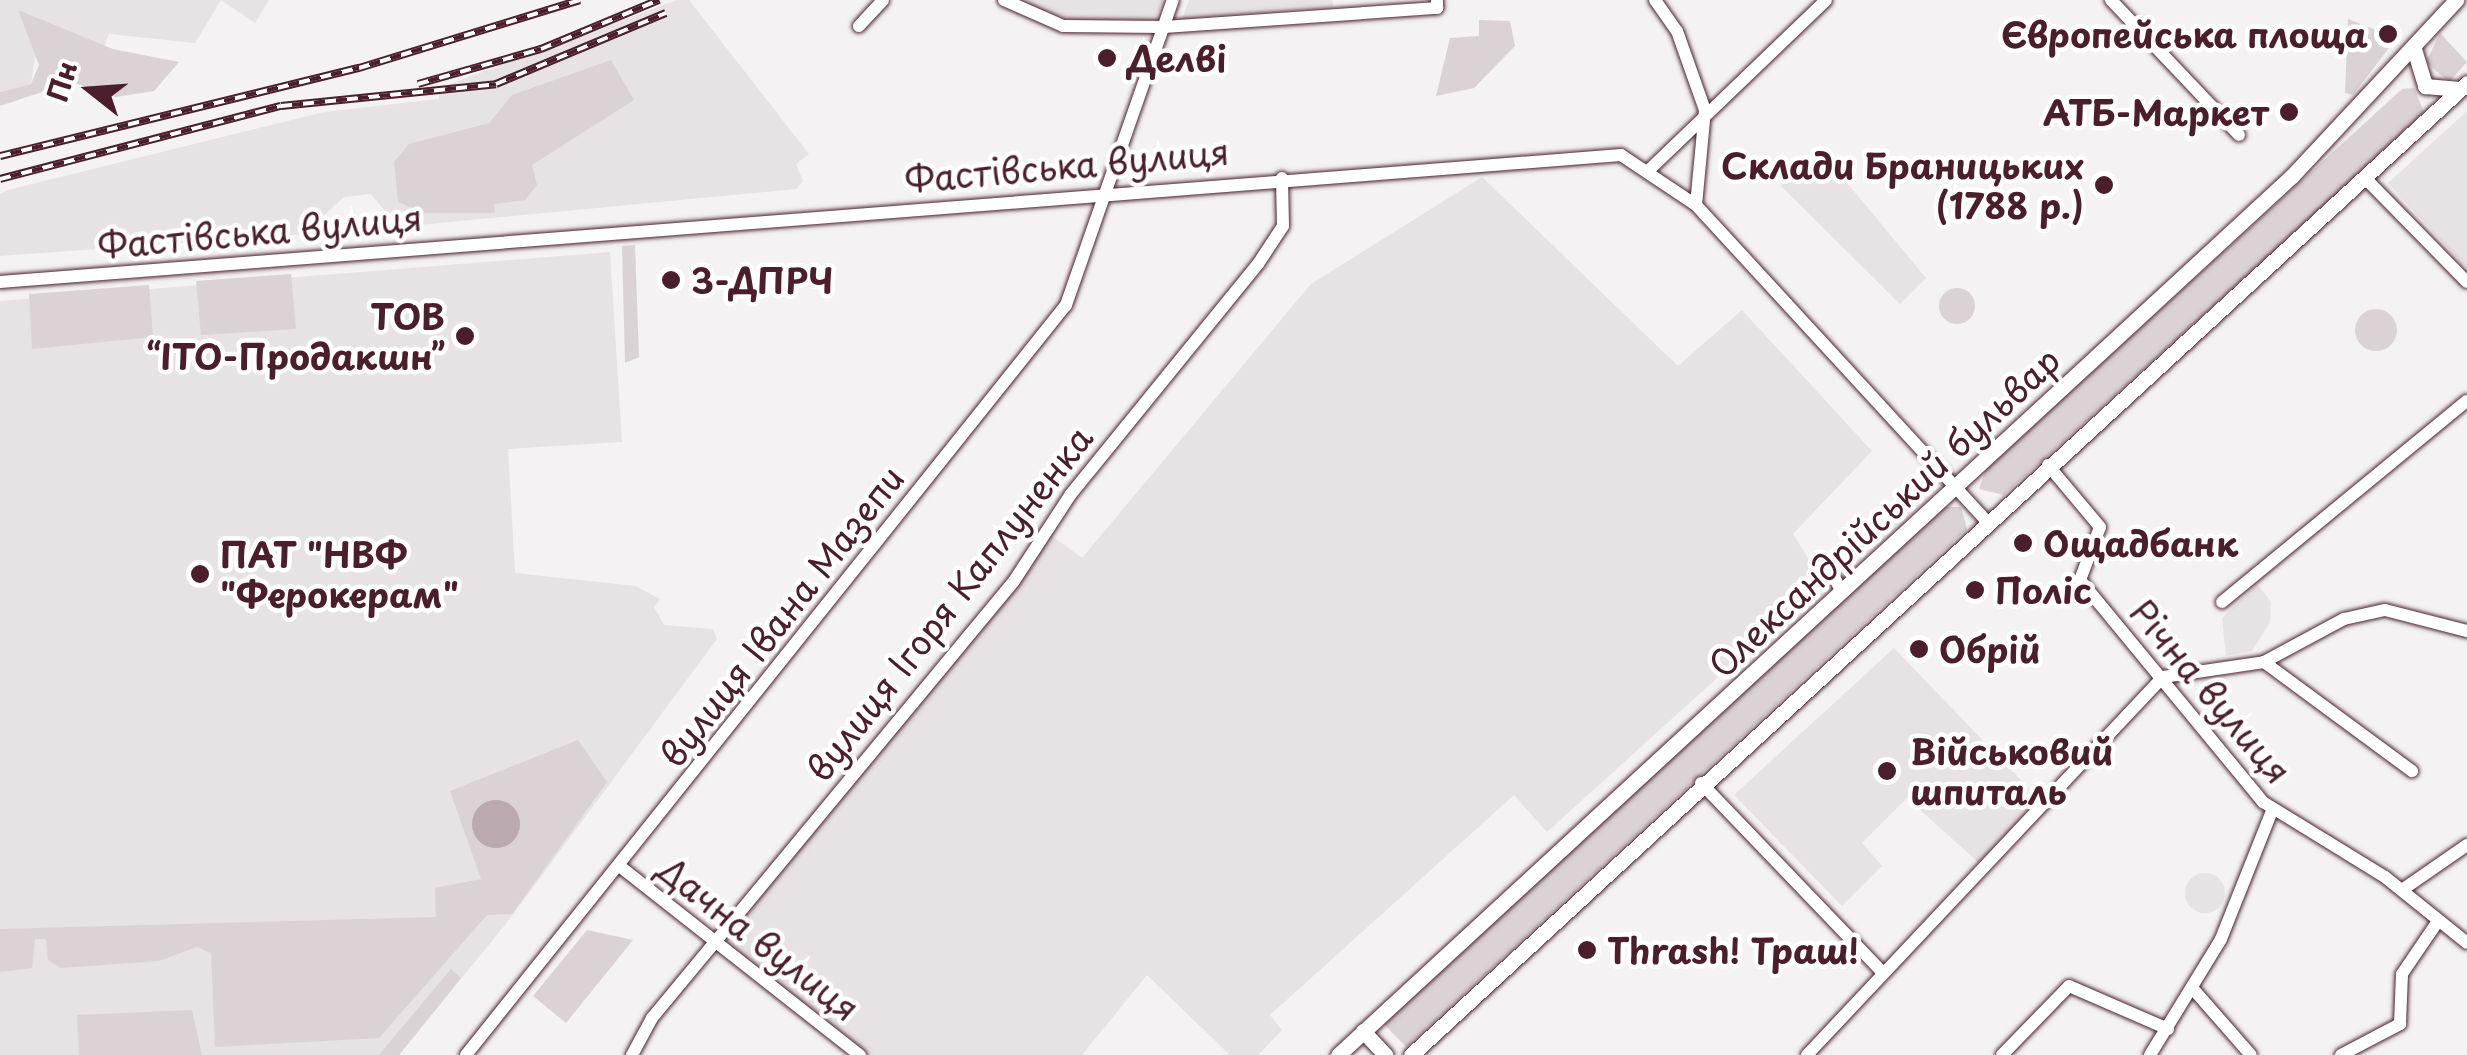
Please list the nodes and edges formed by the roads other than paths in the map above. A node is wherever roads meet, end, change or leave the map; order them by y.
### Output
1 (883, 0) edge
2 (1004, 0) edge
3 (1173, 0) edge
4 (1437, 0) edge
5 (1655, 0) edge
6 (1826, 0) edge
7 (2111, 0) edge
8 (2456, 0) edge
9 (858, 26) dead end
10 (1164, 27) junction
11 (2414, 48) junction
12 (2464, 85) edge
13 (1705, 110) junction
14 (2238, 135) dead end
15 (1649, 170) junction
16 (1282, 178) junction
17 (2366, 179) junction
18 (1100, 191) junction
19 (1696, 205) junction
20 (0, 282) edge
21 (2467, 282) edge
22 (2467, 402) edge
23 (2048, 466) junction
24 (1955, 488) junction
25 (1987, 521) junction
26 (1828, 565) dead end
27 (1842, 592) junction
28 (2222, 602) dead end
29 (2467, 631) edge
30 (2264, 662) junction
31 (2164, 677) junction
32 (2412, 771) dead end
33 (1701, 783) junction
34 (2272, 811) junction
35 (2467, 845) edge
36 (622, 868) junction
37 (2402, 890) junction
38 (2438, 921) junction
39 (715, 939) junction
40 (2467, 942) edge
41 (1883, 973) junction
42 (2194, 990) junction
43 (2168, 1029) junction
44 (1363, 1031) junction
45 (466, 1055) edge
46 (632, 1055) edge
47 (860, 1055) edge
48 (1338, 1055) edge
49 (1385, 1055) edge
50 (1412, 1055) edge
51 (1808, 1055) edge
52 (2002, 1055) edge
53 (2150, 1055) edge
54 (2251, 1055) edge
55 (2341, 1055) edge

1 - 9 street
2 - 10 street
3 - 10 street, вулиця Івана Мазепи
4 - 10 street
5 - 13 street
6 - 13 street
7 - 14 street
8 - 11 main road, Олександрійський бульвар
10 - 18 street, вулиця Івана Мазепи
11 - 12 main road
11 - 24 main road, Олександрійський бульвар
12 - 17 main road
13 - 15 street
13 - 19 street
15 - 16 street, Фастівська вулиця
15 - 19 street, Фастівська вулиця
16 - 18 street, Фастівська вулиця
16 - 39 street, вулиця Ігоря Каплуненка
17 - 21 street
17 - 23 main road
18 - 20 street, Фастівська вулиця
18 - 36 street, вулиця Івана Мазепи
19 - 24 street, Фастівська вулиця
22 - 28 street
23 - 25 main road
23 - 31 street, Річна вулиця
24 - 25 street, Фастівська вулиця
24 - 27 main road, Олександрійський бульвар
25 - 33 main road
26 - 27 street
27 - 44 main road, Олександрійський бульвар
29 - 30 street
30 - 31 street
30 - 32 street
31 - 34 street, Річна вулиця
31 - 41 street
33 - 41 street
33 - 50 main road
34 - 37 street, Річна вулиця
34 - 42 street
35 - 37 street
36 - 39 street, Дачна вулиця
36 - 45 street, вулиця Івана Мазепи
37 - 38 street, Річна вулиця
38 - 40 street, Річна вулиця
38 - 55 street
39 - 46 street, вулиця Ігоря Каплуненка
39 - 47 street, Дачна вулиця
41 - 51 street
42 - 43 street
42 - 54 street
43 - 52 street
43 - 53 street
44 - 48 main road, Олександрійський бульвар
44 - 49 main road

